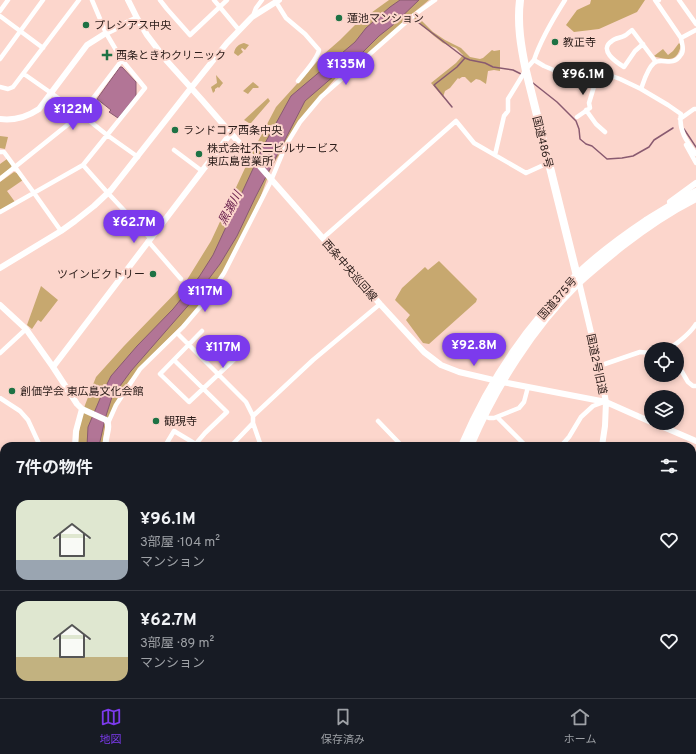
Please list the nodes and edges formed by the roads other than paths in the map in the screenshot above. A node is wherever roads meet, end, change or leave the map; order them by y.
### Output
1 (8, 0) edge
2 (43, 0) edge
3 (79, 0) edge
4 (92, 0) edge
5 (128, 0) edge
6 (160, 0) edge
7 (214, 0) edge
8 (227, 0) edge
9 (262, 0) edge
10 (434, 0) edge
11 (520, 0) edge
12 (565, 0) edge
13 (660, 0) edge
14 (678, 0) edge
15 (277, 1) edge
16 (220, 7) junction
17 (0, 11) edge
18 (0, 16) edge
19 (253, 16) junction
20 (137, 18) junction
21 (696, 24) edge
22 (239, 30) junction
23 (696, 30) edge
24 (20, 31) junction
25 (106, 33) junction
26 (681, 38) junction
27 (643, 44) junction
28 (43, 48) junction
29 (0, 59) edge
30 (122, 60) junction
31 (534, 60) junction
32 (656, 62) junction
33 (526, 71) junction
34 (24, 74) junction
35 (596, 80) junction
36 (298, 81) dead end
37 (0, 87) edge
38 (191, 88) junction
39 (641, 89) junction
40 (51, 94) junction
41 (696, 109) edge
42 (586, 110) junction
43 (81, 114) junction
44 (577, 117) dead end
45 (0, 119) edge
46 (680, 119) junction
47 (605, 132) dead end
48 (231, 133) junction
49 (107, 135) junction
50 (687, 141) junction
51 (174, 150) dead end
52 (0, 152) edge
53 (696, 154) edge
54 (495, 155) junction
55 (138, 157) junction
56 (548, 163) junction
57 (696, 163) edge
58 (83, 166) junction
59 (15, 167) junction
60 (202, 171) junction
61 (0, 179) edge
62 (272, 179) junction
63 (696, 183) edge
64 (34, 193) junction
65 (108, 193) junction
66 (696, 197) edge
67 (663, 210) junction
68 (0, 212) edge
69 (61, 231) junction
70 (323, 238) junction
71 (149, 240) junction
72 (0, 268) edge
73 (181, 279) dead end
74 (578, 279) junction
75 (380, 304) junction
76 (0, 305) edge
77 (696, 324) edge
78 (26, 329) junction
79 (202, 331) dead end
80 (177, 333) junction
81 (681, 342) edge
82 (188, 345) junction
83 (644, 352) edge
84 (0, 353) edge
85 (240, 354) dead end
86 (174, 360) junction
87 (599, 366) junction
88 (53, 367) junction
89 (218, 375) junction
90 (684, 375) edge
91 (498, 381) junction
92 (696, 386) edge
93 (528, 387) junction
94 (204, 389) junction
95 (0, 398) edge
96 (606, 402) junction
97 (82, 409) junction
98 (252, 416) junction
99 (484, 416) junction
100 (497, 417) junction
101 (644, 419) edge
102 (107, 421) junction
103 (378, 421) dead end
104 (253, 423) junction
105 (670, 430) edge
106 (696, 441) edge
107 (38, 442) edge
108 (75, 442) edge
109 (105, 442) edge
110 (167, 442) edge
111 (191, 442) edge
112 (198, 442) edge
113 (235, 442) edge
114 (259, 442) edge
115 (398, 442) edge
116 (464, 442) edge
117 (472, 442) edge
118 (522, 442) edge
119 (565, 442) edge
120 (603, 442) edge

1 - 17 street
2 - 24 street
3 - 28 street
4 - 25 street
5 - 20 street, 西条中央巡回線
6 - 16 street
7 - 16 street
8 - 16 street
9 - 19 street
10 - 62 street
11 - 33 highway, 国道486号
12 - 31 street
13 - 26 street
14 - 21 street
15 - 19 street
15 - 36 street
16 - 22 street
18 - 24 street
19 - 22 street
20 - 25 street
20 - 38 street, 西条中央巡回線
22 - 38 street
23 - 26 street
24 - 28 street
24 - 29 street
25 - 30 street
25 - 40 street
26 - 32 street
27 - 27 street
27 - 32 street
28 - 34 street
30 - 43 street
30 - 49 street
31 - 33 street
31 - 35 street
32 - 39 street
33 - 54 street
33 - 56 highway, 国道486号
34 - 37 street
34 - 40 street
35 - 39 street
35 - 42 street
38 - 48 street, 西条中央巡回線
38 - 55 street
39 - 46 street
40 - 43 street
40 - 45 street
41 - 46 street
42 - 44 street
42 - 47 street
43 - 49 street
43 - 59 street
46 - 50 street
48 - 60 street
48 - 62 street, 西条中央巡回線
49 - 55 street
49 - 58 street
50 - 53 street
50 - 57 street
51 - 60 street
52 - 59 street
54 - 56 street
54 - 70 street
55 - 65 street
56 - 74 highway, 国道486号
58 - 64 street
58 - 65 street
59 - 61 street
59 - 64 street
60 - 71 street
62 - 70 street, 西条中央巡回線
62 - 80 street
63 - 67 street
64 - 68 street
64 - 69 street
65 - 69 street
65 - 71 street
66 - 67 highway, 国道375号
66 - 74 highway, 国道375号
67 - 74 highway, 国道375号
69 - 72 street
70 - 75 street, 西条中央巡回線
71 - 73 street
71 - 88 street
74 - 87 street, 国道2号旧道
74 - 91 highway, 国道375号
75 - 91 street, 西条中央巡回線
75 - 98 street
76 - 78 street
77 - 81 street
78 - 84 street
78 - 88 street
79 - 82 street
80 - 82 street
80 - 102 street
82 - 86 street
82 - 89 street
83 - 87 street
85 - 89 street
86 - 94 street
86 - 94 street
87 - 96 street, 国道2号旧道
88 - 97 street
89 - 94 street
89 - 98 street
90 - 92 street
91 - 93 street, 西条中央巡回線
91 - 99 highway, 国道375号
91 - 116 highway, 国道375号
93 - 96 street, 西条中央巡回線
93 - 100 street
94 - 112 street
95 - 107 street
96 - 101 street, 西条中央巡回線
96 - 119 street
96 - 120 street, 国道2号旧道
97 - 102 street
97 - 108 street
98 - 104 street
99 - 100 street
99 - 117 highway, 国道375号
100 - 118 street
102 - 109 street
103 - 115 street
104 - 113 street
104 - 114 street
105 - 106 street
110 - 111 street

